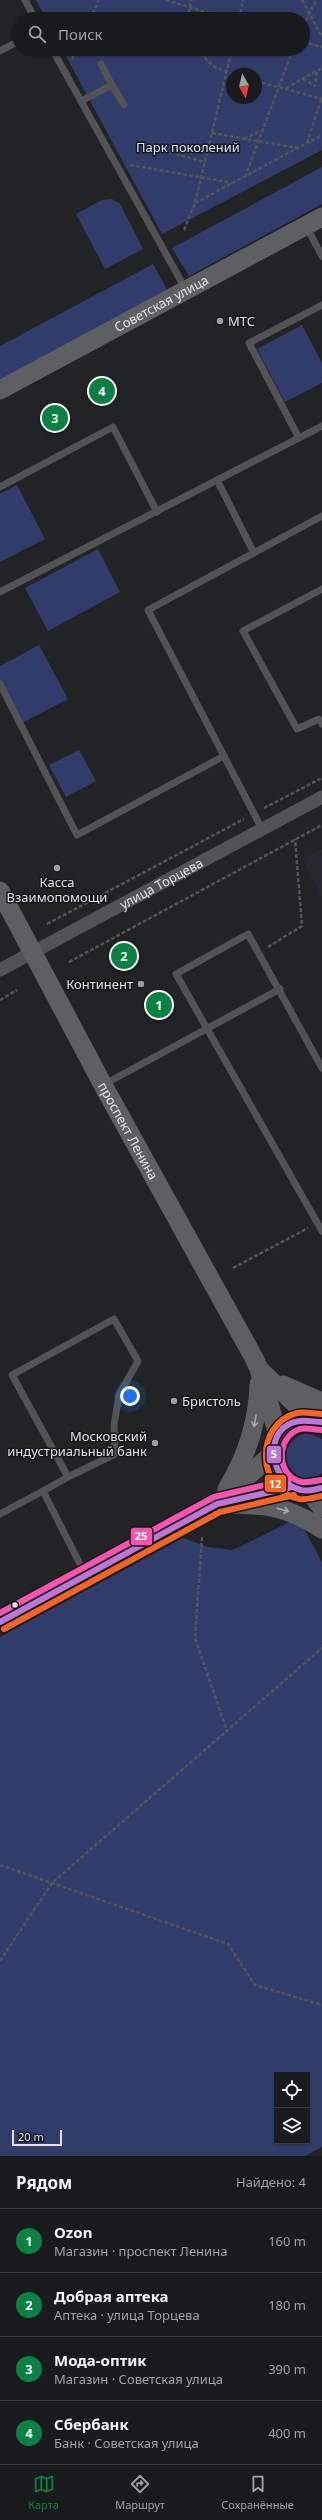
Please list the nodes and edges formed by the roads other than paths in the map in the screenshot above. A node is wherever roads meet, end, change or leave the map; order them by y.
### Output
1 (25, 0) edge
2 (31, 12) edge
3 (12, 45) edge
4 (0, 51) edge
5 (56, 56) edge
6 (101, 64) dead end
7 (112, 85) junction
8 (81, 101) junction
9 (124, 105) dead end
10 (314, 221) edge
11 (322, 256) edge
12 (186, 290) junction
13 (322, 305) edge
14 (0, 390) edge
15 (322, 426) edge
16 (299, 438) junction
17 (217, 480) junction
18 (0, 487) edge
19 (157, 512) junction
20 (322, 516) edge
21 (254, 553) junction
22 (322, 589) edge
23 (0, 592) edge
24 (0, 684) edge
25 (322, 724) edge
26 (224, 756) junction
27 (322, 797) edge
28 (262, 829) junction
29 (0, 891) edge
30 (33, 952) junction
31 (0, 970) edge
32 (280, 989) junction
33 (208, 1030) junction
34 (322, 1068) edge
35 (103, 1085) junction
36 (320, 1222) edge
37 (322, 1231) edge
38 (259, 1369) junction
39 (322, 1402) edge
40 (316, 1421) edge
41 (278, 1435) junction
42 (272, 1454) junction
43 (68, 1477) junction
44 (308, 1489) edge
45 (43, 1491) junction
46 (217, 1504) junction
47 (322, 1508) edge
48 (0, 1514) edge
49 (322, 1529) edge
50 (86, 1576) junction
51 (0, 1622) edge

1 - 2 lane
3 - 4 lane
5 - 8 lane
6 - 7 lane
7 - 8 lane
7 - 9 lane
8 - 12 lane
10 - 11 lane
10 - 12 street, Советская улица
12 - 14 street, Советская улица
13 - 16 lane
15 - 16 lane
16 - 17 lane
17 - 19 lane
17 - 21 lane
18 - 19 lane
19 - 23 lane
20 - 21 lane
21 - 26 lane
22 - 25 lane
24 - 26 lane
26 - 28 lane
27 - 28 street, улица Торцева
28 - 30 street, улица Торцева
29 - 30 street, проспект Ленина
30 - 31 street, улица Торцева
30 - 35 street, проспект Ленина
32 - 33 lane
32 - 33 lane
32 - 34 lane
33 - 35 lane
33 - 36 lane
35 - 38 street, проспект Ленина
36 - 37 lane
38 - 39 street
38 - 40 street
38 - 41 street
38 -> 46 street
40 - 41 street
41 - 42 street
42 - 44 street
42 - 46 street
43 - 43 lane
43 - 45 lane
44 - 46 street
44 - 47 street
45 - 48 lane
45 - 50 lane
46 -> 49 street
46 - 50 street
50 - 51 street

